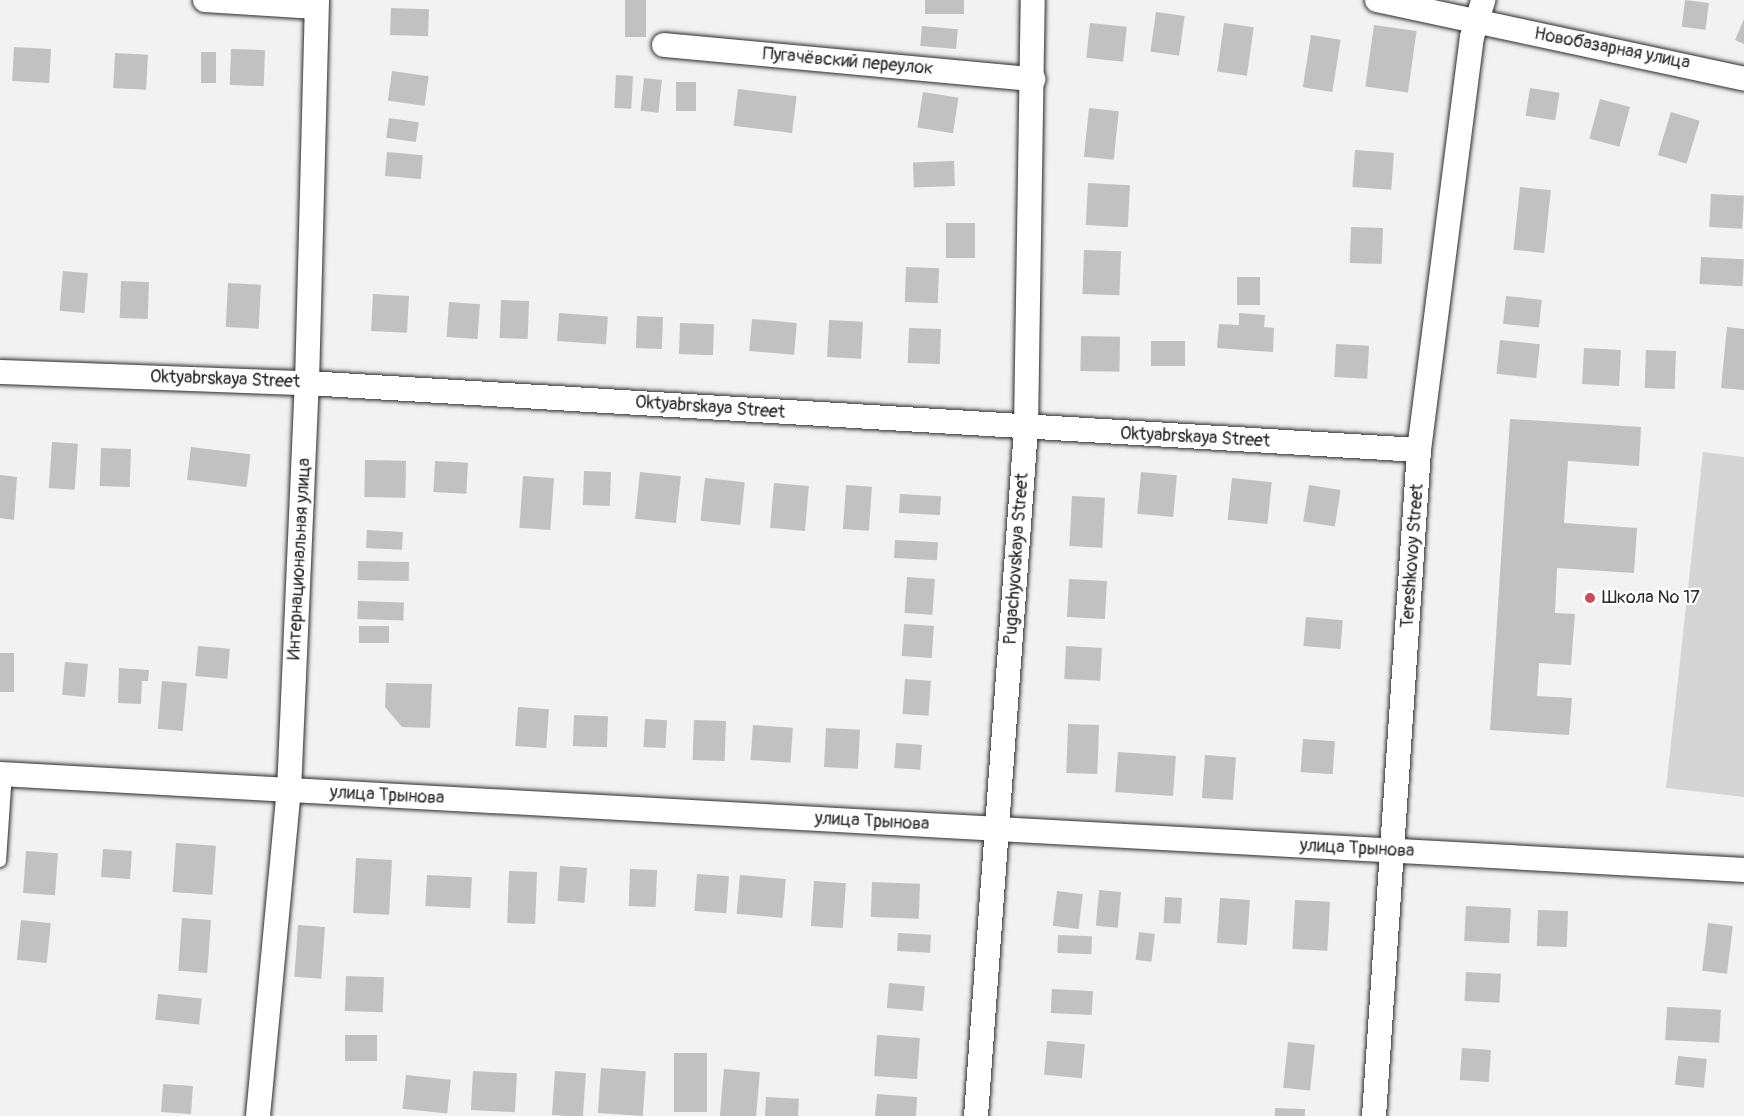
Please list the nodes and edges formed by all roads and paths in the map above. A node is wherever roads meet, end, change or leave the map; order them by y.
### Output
1 (205, 0) edge
2 (1033, 0) edge
3 (1377, 0) edge
4 (316, 4) edge
5 (1482, 11) edge
6 (664, 45) dead end
7 (1033, 79) junction
8 (1744, 79) edge
9 (0, 372) edge
10 (307, 382) junction
11 (1026, 428) junction
12 (1419, 450) junction
13 (3, 774) edge
14 (289, 791) junction
15 (996, 829) junction
16 (1394, 851) junction
17 (0, 861) edge
18 (1744, 870) edge
19 (258, 1116) edge
20 (976, 1116) edge
21 (1374, 1116) edge

1 - 4 street
2 - 7 street, Pugachyovskaya Street
3 - 5 street, Новобазарная улица
4 - 10 street, Интернациональная улица
5 - 8 street, Новобазарная улица
5 - 12 street, Tereshkovoy Street
6 - 7 street, Пугачёвский переулок
7 - 11 street, Pugachyovskaya Street
9 - 10 street, Oktyabrskaya Street
10 - 11 street, Oktyabrskaya Street
10 - 14 street, Интернациональная улица
11 - 12 street, Oktyabrskaya Street
11 - 15 street, Pugachyovskaya Street
12 - 16 street, Tereshkovoy Street
13 - 14 street, улица Трынова
13 - 17 lane
14 - 15 street, улица Трынова
14 - 19 street, Интернациональная улица
15 - 16 street, улица Трынова
15 - 20 street, Pugachyovskaya Street
16 - 18 street, улица Трынова
16 - 21 street, Tereshkovoy Street

